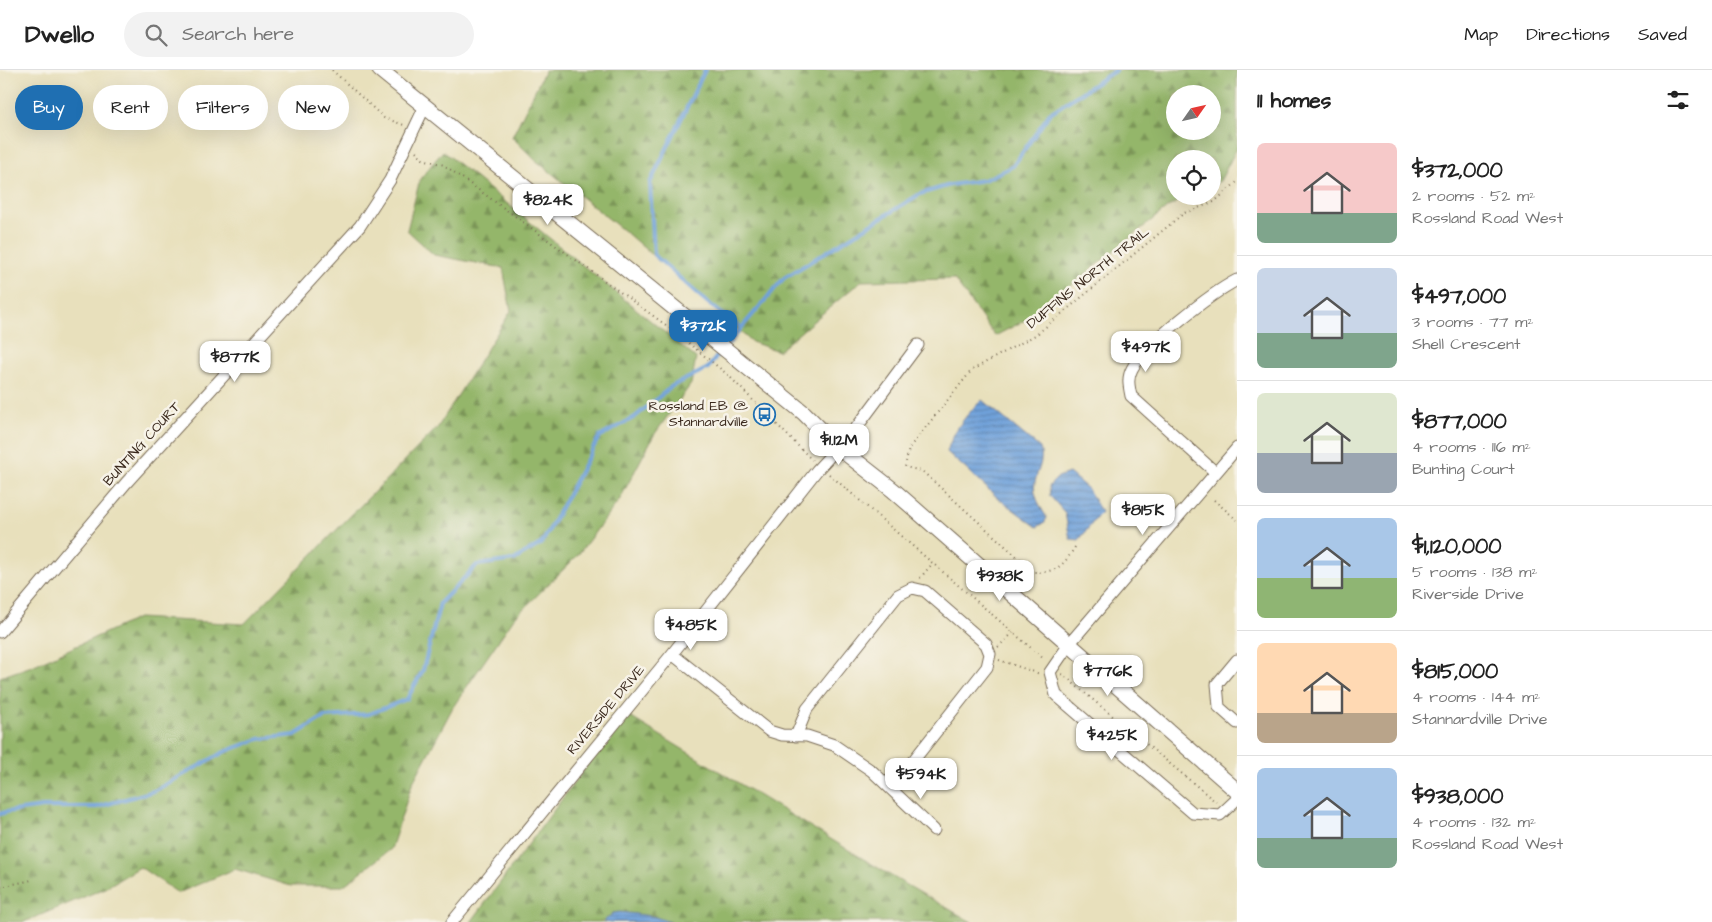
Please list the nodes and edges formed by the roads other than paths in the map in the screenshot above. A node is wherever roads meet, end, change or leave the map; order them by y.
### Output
1 (380, 70) edge
2 (425, 106) junction
3 (1237, 280) edge
4 (918, 345) dead end
5 (838, 447) junction
6 (1237, 448) edge
7 (1215, 472) junction
8 (0, 632) edge
9 (1070, 643) junction
10 (672, 654) junction
11 (1237, 660) edge
12 (1237, 723) edge
13 (796, 736) junction
14 (891, 789) junction
15 (1237, 791) edge
16 (1237, 799) edge
17 (934, 830) dead end
18 (452, 922) edge

1 - 2 main road
2 - 5 main road
2 - 8 street, BUNTING COURT
3 - 7 street
4 - 5 street, RIVERSIDE DRIVE
5 - 9 main road
5 - 10 street, RIVERSIDE DRIVE
6 - 7 street
7 - 9 street
9 - 15 main road
9 - 16 street
10 - 13 street
10 - 18 street, RIVERSIDE DRIVE
11 - 12 street
13 - 14 street
13 - 14 street
14 - 17 street

